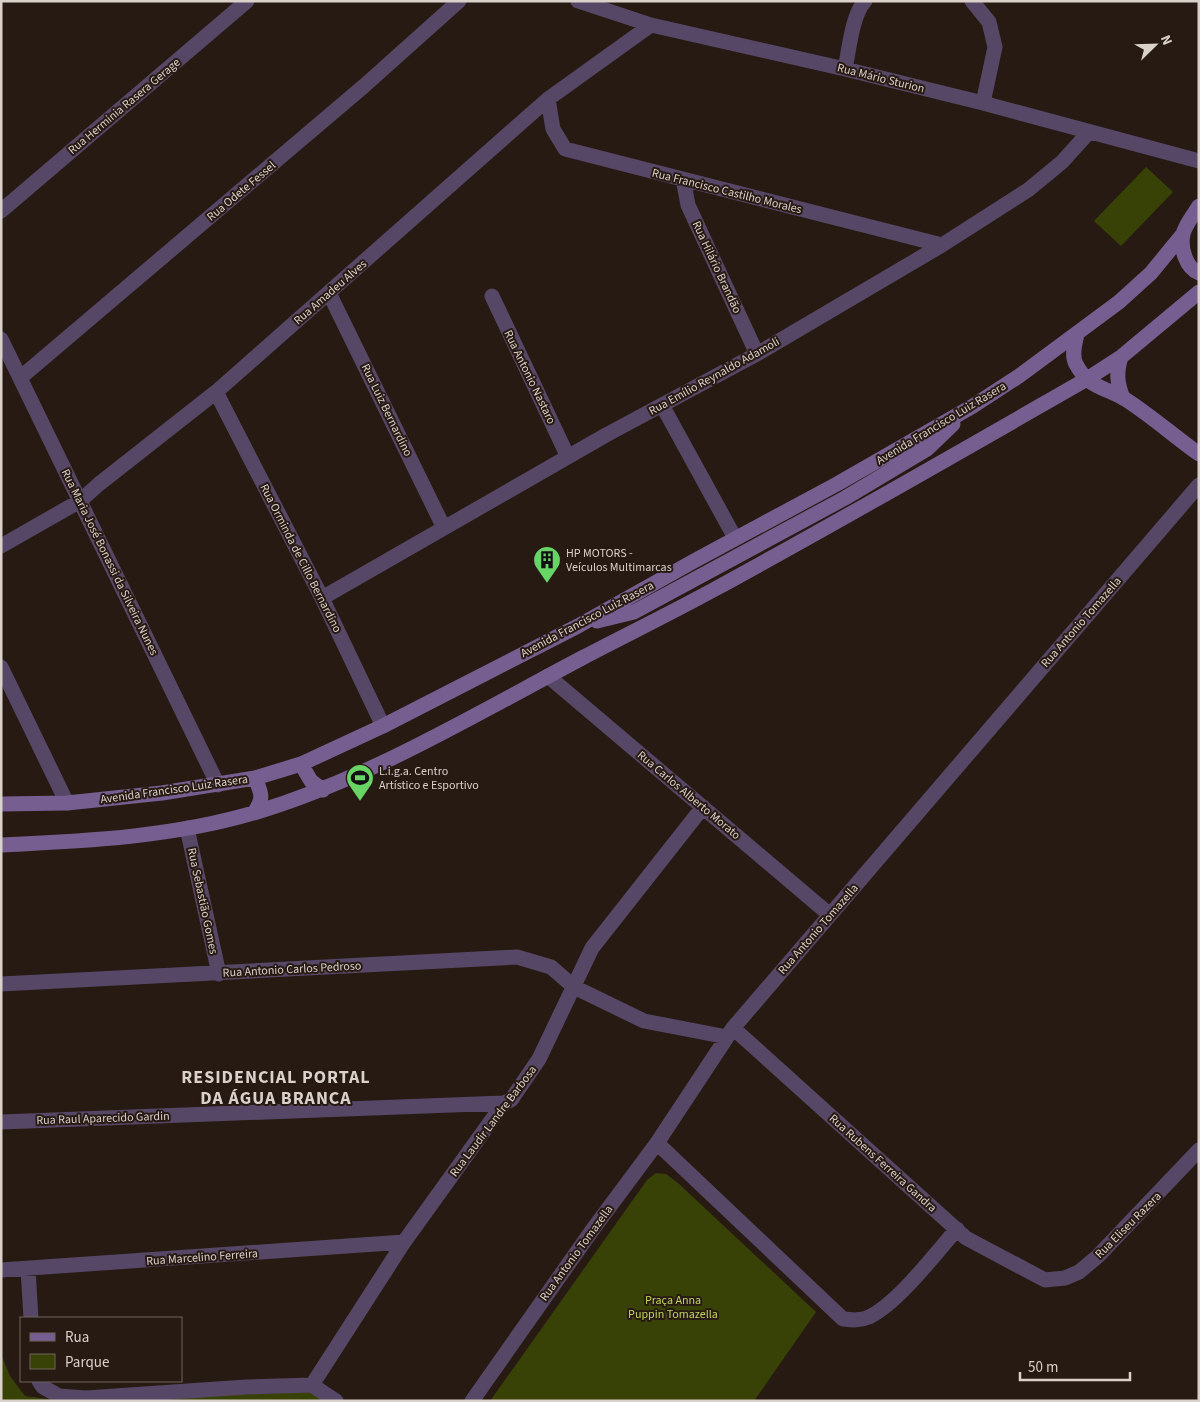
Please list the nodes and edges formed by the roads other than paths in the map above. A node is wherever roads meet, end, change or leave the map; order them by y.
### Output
1 (247, 1) edge
2 (459, 1) edge
3 (578, 1) edge
4 (864, 1) edge
5 (972, 1) edge
6 (651, 25) junction
7 (845, 69) junction
8 (548, 99) junction
9 (983, 103) junction
10 (1089, 132) junction
11 (1183, 157) junction
12 (1199, 161) edge
13 (1199, 168) edge
14 (683, 179) junction
15 (1199, 206) edge
16 (1, 211) edge
17 (1183, 234) junction
18 (942, 245) junction
19 (1199, 273) edge
20 (1199, 292) edge
21 (330, 293) junction
22 (492, 296) dead end
23 (1077, 334) junction
24 (1, 339) edge
25 (757, 354) junction
26 (1121, 357) junction
27 (20, 378) junction
28 (1087, 380) junction
29 (216, 392) junction
30 (1123, 398) junction
31 (662, 405) junction
32 (973, 406) junction
33 (1199, 454) edge
34 (568, 457) junction
35 (1199, 485) edge
36 (80, 501) junction
37 (444, 528) junction
38 (735, 538) junction
39 (1, 546) edge
40 (322, 598) junction
41 (578, 626) junction
42 (1, 667) edge
43 (548, 676) junction
44 (383, 726) junction
45 (301, 764) junction
46 (255, 778) junction
47 (218, 784) junction
48 (323, 790) junction
49 (67, 803) junction
50 (1, 804) edge
51 (703, 807) junction
52 (254, 813) junction
53 (187, 828) junction
54 (1, 846) edge
55 (830, 915) junction
56 (219, 974) junction
57 (1, 984) edge
58 (574, 987) junction
59 (730, 1032) junction
60 (504, 1103) junction
61 (1, 1122) edge
62 (657, 1144) junction
63 (1199, 1150) edge
64 (957, 1229) junction
65 (404, 1242) junction
66 (28, 1269) junction
67 (1, 1270) edge
68 (1046, 1280) joint
69 (31, 1317) edge
70 (40, 1382) edge
71 (312, 1384) junction
72 (336, 1401) edge
73 (472, 1401) edge

1 - 16 street, Rua Herminia Rasera Gerage
2 - 27 street, Rua Odete Fessel
3 - 6 street, Rua Mário Sturion
4 - 7 street
5 - 9 street
6 - 7 street, Rua Mário Sturion
6 - 8 street, Rua Amadeu Alves
7 - 9 street, Rua Mário Sturion
8 - 14 street, Rua Francisco Castilho Morales
8 - 21 street, Rua Amadeu Alves
9 - 10 street, Rua Mário Sturion
10 - 11 street, Rua Mário Sturion
10 - 18 street, Rua Emílio Reynaldo Adamoli
11 - 12 street, Rua Mário Sturion
11 - 13 street, Rua Mário Sturion
14 - 18 street, Rua Francisco Castilho Morales
14 - 25 street, Rua Hilário Brandão
15 - 17 street, Avenida Francisco Luiz Rasera
17 - 19 street
17 - 23 street, Avenida Francisco Luiz Rasera
18 - 25 street, Rua Emílio Reynaldo Adamoli
20 - 26 street
21 - 29 street, Rua Amadeu Alves
21 - 37 street, Rua Luiz Bernardino
22 - 34 street, Rua Antonio Nastaro
23 - 28 street
23 - 32 street, Avenida Francisco Luiz Rasera
24 - 27 street, Rua Maria José Bonassi da Silveira Nunes
25 - 31 street, Rua Emílio Reynaldo Adamoli
26 - 28 street
26 - 30 street
27 - 36 street, Rua Maria José Bonassi da Silveira Nunes
28 - 30 street
28 - 43 street
29 - 36 street, Rua Amadeu Alves
29 - 40 street, Rua Orminda de Cillo Bernardino
30 - 33 street
31 - 34 street, Rua Emílio Reynaldo Adamoli
31 - 38 street
32 - 38 street, Avenida Francisco Luiz Rasera
32 - 41 street
34 - 37 street, Rua Emílio Reynaldo Adamoli
35 - 55 street, Rua Antonio Tomazella
36 - 39 street, Rua Amadeu Alves
36 - 47 street, Rua Maria José Bonassi da Silveira Nunes
37 - 40 street, Rua Emílio Reynaldo Adamoli
38 - 41 street, Avenida Francisco Luiz Rasera
40 - 44 street, Rua Orminda de Cillo Bernardino
41 - 44 street, Avenida Francisco Luiz Rasera
42 - 49 street
43 - 48 street
43 - 51 street, Rua Carlos Alberto Morato
44 - 45 street, Avenida Francisco Luiz Rasera
45 - 46 street, Avenida Francisco Luiz Rasera
45 - 48 street
46 - 47 street, Avenida Francisco Luiz Rasera
46 - 52 street
47 - 49 street, Avenida Francisco Luiz Rasera
48 - 52 street
49 - 50 street, Avenida Francisco Luiz Rasera
51 - 55 street, Rua Carlos Alberto Morato
51 - 58 street, Rua Laudir Landre Barbosa
52 - 53 street
53 - 54 street
53 - 56 street, Rua Sebastião Gomes
55 - 59 street, Rua Antonio Tomazella
56 - 57 street, Rua Antonio Carlos Pedroso
56 - 58 street, Rua Antonio Carlos Pedroso
58 - 59 street, Rua Antonio Carlos Pedroso
58 - 60 street, Rua Laudir Landre Barbosa
59 - 62 street, Rua Antonio Tomazella
59 - 64 street, Rua Rubens Ferreira Gandra
60 - 61 street, Rua Raul Aparecido Gardin
60 - 65 street, Rua Laudir Landre Barbosa
62 - 64 street
62 - 73 street, Rua Antonio Tomazella
63 - 68 street, Rua Eliseu Razera
64 - 68 street, Rua Rubens Ferreira Gandra
65 - 66 street, Rua Marcelino Ferreira
65 - 71 street, Rua Laudir Landre Barbosa
66 - 67 street, Rua Marcelino Ferreira
66 - 69 street
70 - 71 street
71 - 72 street

